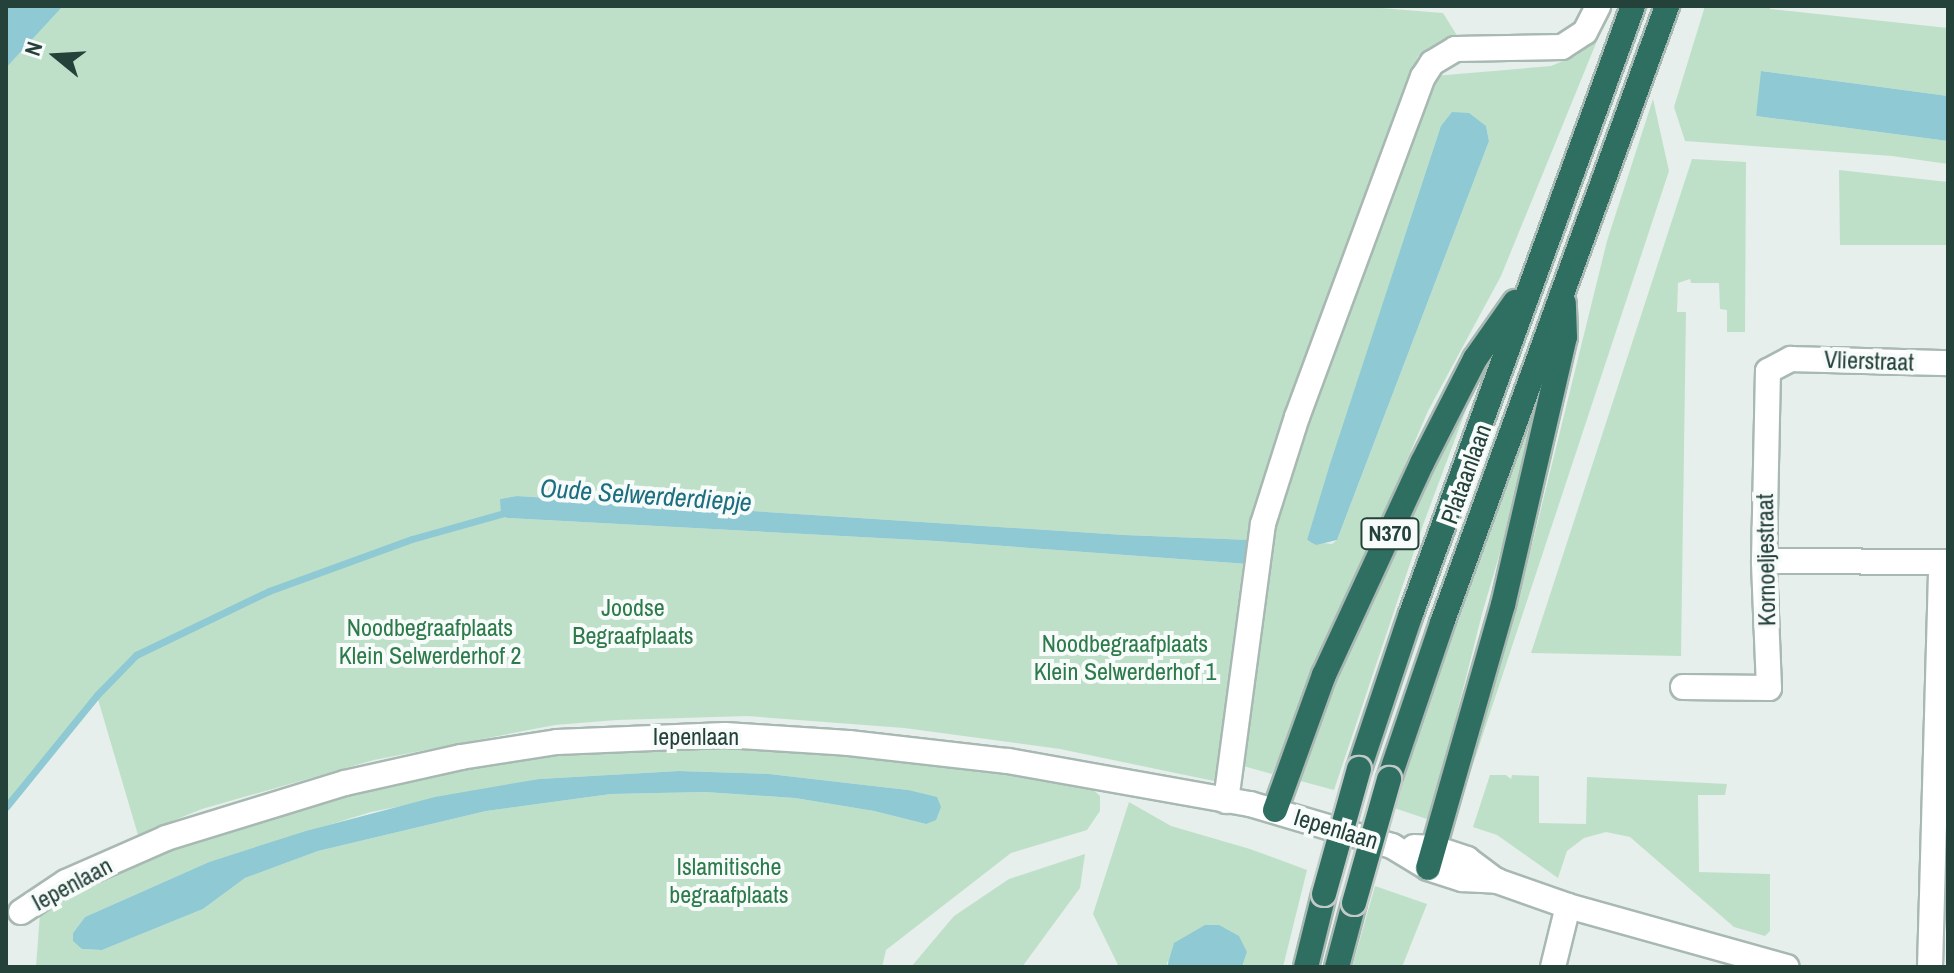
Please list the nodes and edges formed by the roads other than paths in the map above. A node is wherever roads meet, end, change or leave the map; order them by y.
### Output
1 (1598, 6) edge
2 (1633, 6) edge
3 (1667, 6) edge
4 (1535, 273) junction
5 (1563, 289) junction
6 (1791, 359) joint
7 (1948, 363) edge
8 (1764, 561) junction
9 (1944, 562) edge
10 (1683, 687) dead end
11 (1226, 801) junction
12 (1275, 810) junction
13 (1431, 858) junction
14 (1568, 906) junction
15 (21, 912) dead end
16 (1306, 967) edge
17 (1337, 967) edge
18 (1553, 967) edge
19 (1787, 967) edge
20 (1930, 967) edge

1 - 11 street
2 - 4 highway, Plataanlaan / N370
3 - 5 highway, Plataanlaan
4 - 12 highway, N370
4 - 16 highway, Plataanlaan / N370, bridge
5 - 13 highway
5 - 17 highway, Plataanlaan, bridge
6 - 7 street, Vlierstraat
6 - 8 street, Kornoeljestraat
8 - 9 street
8 - 10 street, Kornoeljestraat
9 - 20 street
11 - 12 street, Iepenlaan
11 - 15 street, Iepenlaan
12 - 13 street, Iepenlaan
13 - 14 street, Iepenlaan
14 - 18 street
14 - 19 street, Iepenlaan

